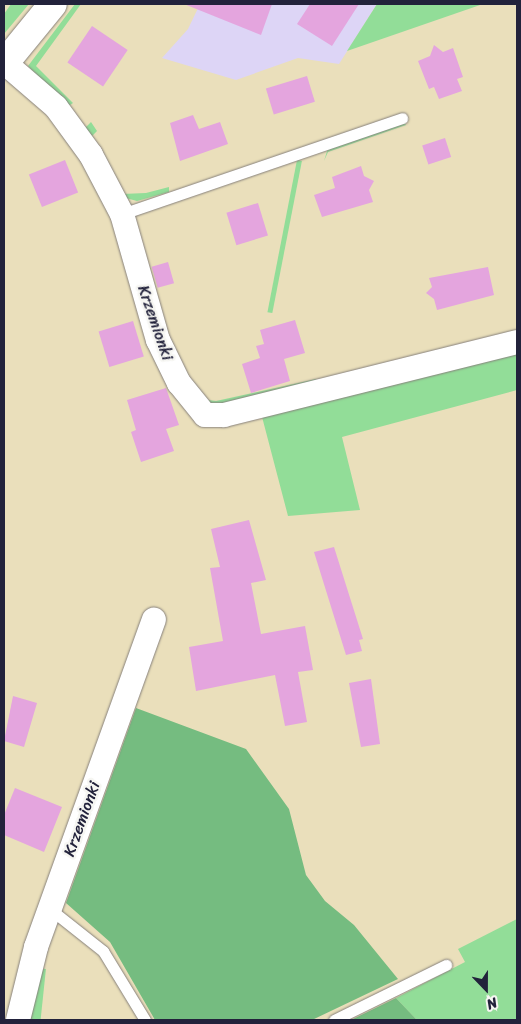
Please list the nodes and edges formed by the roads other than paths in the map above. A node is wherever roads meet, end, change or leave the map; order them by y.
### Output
1 (53, 4) edge
2 (4, 64) edge
3 (402, 118) dead end
4 (122, 214) junction
5 (517, 342) edge
6 (154, 620) dead end
7 (50, 909) junction
8 (446, 964) dead end
9 (18, 1020) edge
10 (145, 1020) edge
11 (334, 1020) edge

1 - 2 street
2 - 4 street, Krzemionki
3 - 4 lane
4 - 5 street, Krzemionki
6 - 7 street, Krzemionki
7 - 9 street, Krzemionki
7 - 10 lane
8 - 11 lane

